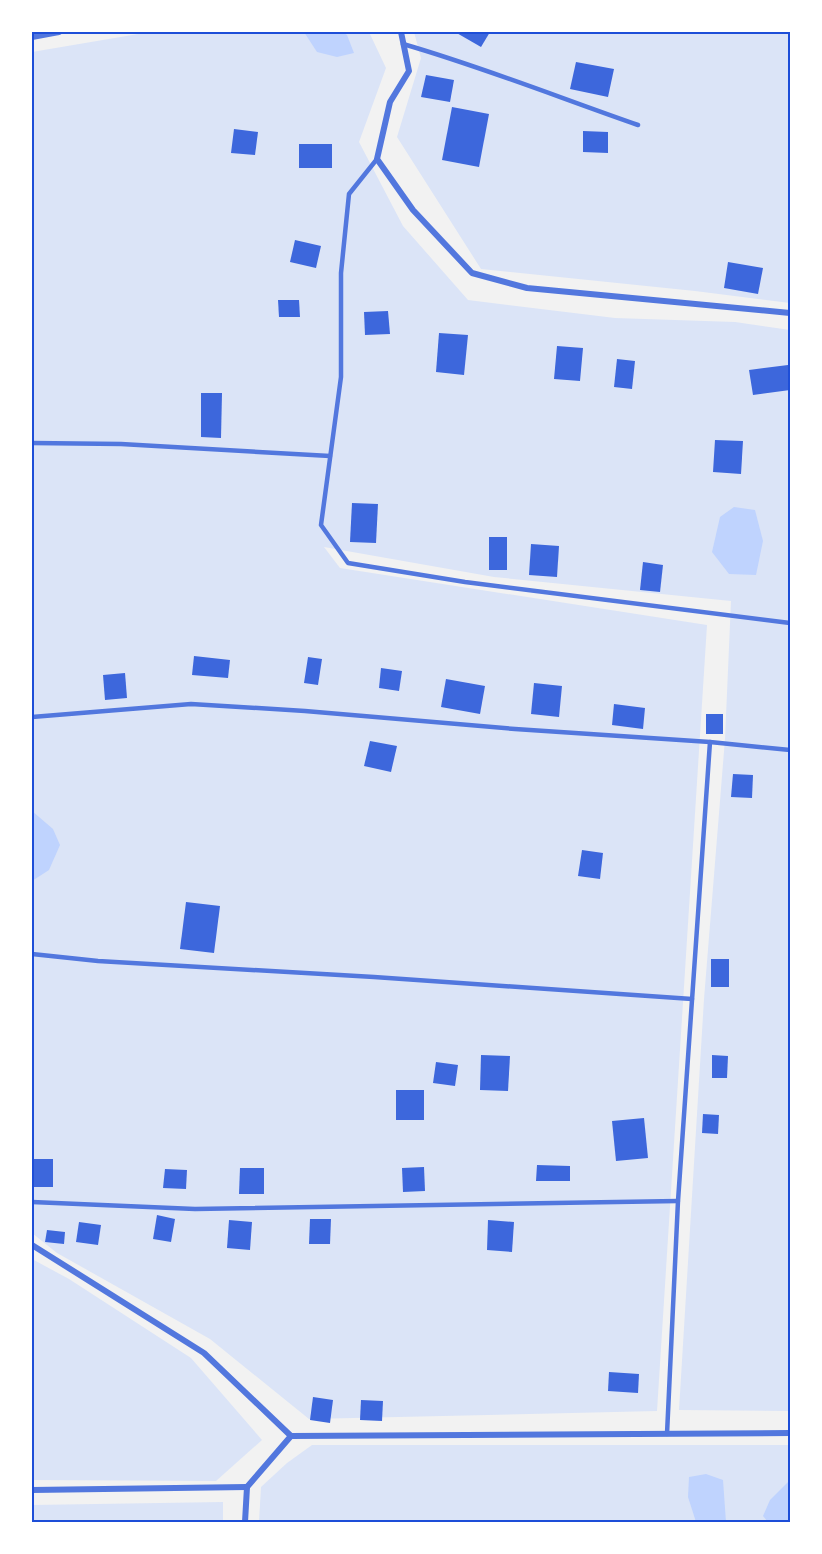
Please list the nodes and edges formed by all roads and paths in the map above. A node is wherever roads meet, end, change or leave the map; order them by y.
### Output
1 (59, 32) edge
2 (401, 32) edge
3 (32, 37) edge
4 (404, 44) junction
5 (638, 125) dead end
6 (377, 159) junction
7 (790, 313) edge
8 (32, 443) edge
9 (330, 456) junction
10 (790, 623) edge
11 (32, 717) edge
12 (710, 742) junction
13 (790, 750) edge
14 (32, 954) edge
15 (692, 999) junction
16 (678, 1201) junction
17 (32, 1202) edge
18 (32, 1245) edge
19 (790, 1433) edge
20 (667, 1434) junction
21 (291, 1436) junction
22 (247, 1487) junction
23 (32, 1490) edge
24 (245, 1522) edge

1 - 3 street
2 - 4 street
4 - 5 lane
4 - 6 street
6 - 7 street
6 - 9 lane
8 - 9 lane
9 - 10 lane
11 - 12 lane
12 - 13 lane
12 - 15 lane
14 - 15 lane
15 - 16 lane
16 - 17 lane
16 - 20 lane
18 - 21 street
19 - 20 street
20 - 21 street
21 - 22 street
22 - 23 street
22 - 24 street

